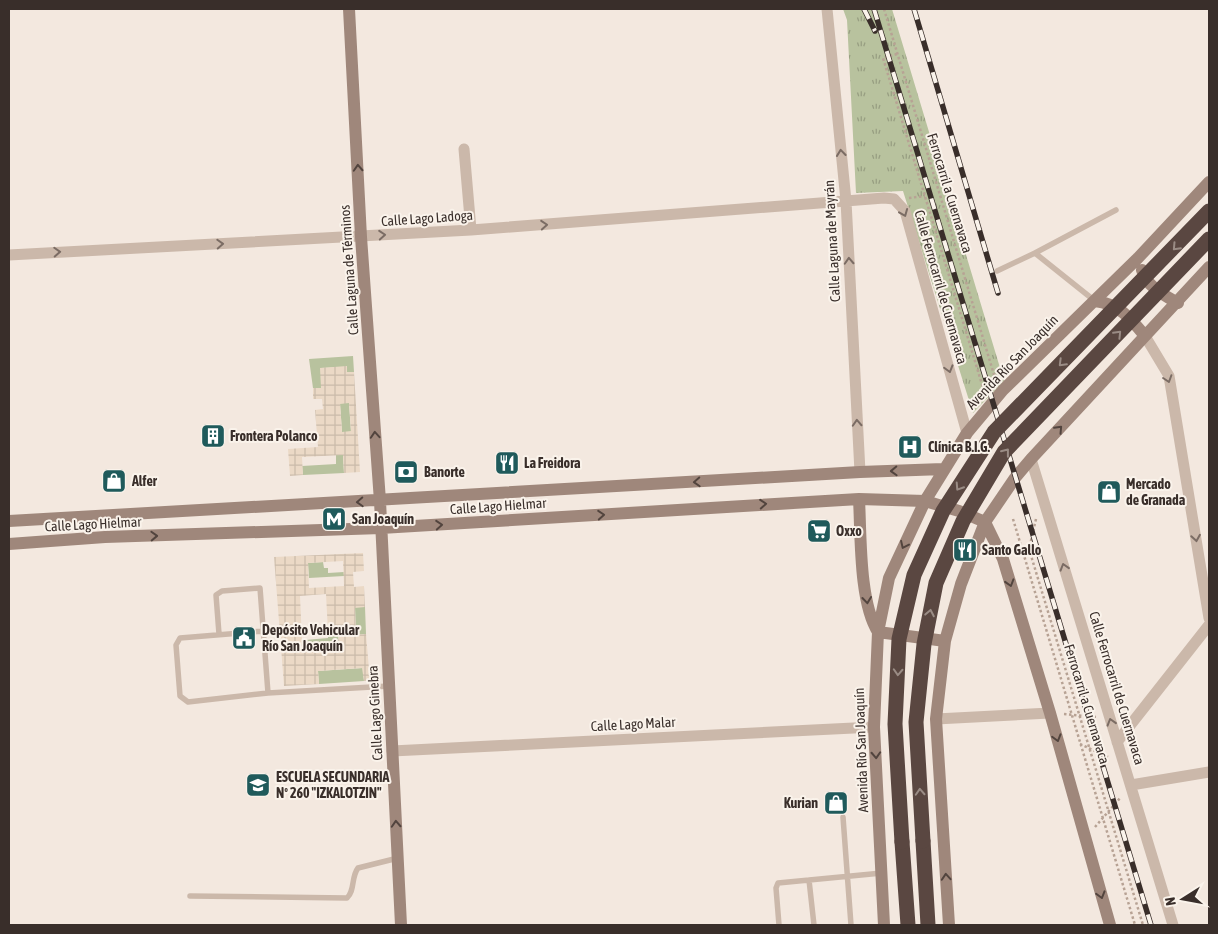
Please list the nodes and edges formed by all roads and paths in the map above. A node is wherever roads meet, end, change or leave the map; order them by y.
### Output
1 (349, 9) edge
2 (828, 9) edge
3 (884, 9) edge
4 (897, 54) junction
5 (464, 149) dead end
6 (1209, 182) edge
7 (846, 201) junction
8 (1116, 210) dead end
9 (1209, 211) edge
10 (471, 230) junction
11 (362, 237) junction
12 (1209, 239) edge
13 (1036, 253) junction
14 (9, 254) edge
15 (1138, 258) junction
16 (1209, 267) edge
17 (997, 271) dead end
18 (1096, 300) junction
19 (1178, 303) junction
20 (1145, 336) junction
21 (997, 384) dead end
22 (985, 395) dead end
23 (967, 433) junction
24 (1031, 459) junction
25 (943, 469) junction
26 (860, 472) junction
27 (858, 499) junction
28 (380, 501) junction
29 (925, 501) junction
30 (1036, 518) dead end
31 (1014, 519) dead end
32 (9, 521) edge
33 (985, 522) junction
34 (382, 528) junction
35 (9, 544) edge
36 (1209, 618) edge
37 (1209, 625) edge
38 (264, 631) junction
39 (878, 632) junction
40 (219, 634) junction
41 (944, 641) junction
42 (388, 686) junction
43 (268, 693) junction
44 (1050, 713) junction
45 (1071, 715) junction
46 (1081, 716) junction
47 (1110, 717) junction
48 (936, 719) junction
49 (874, 727) junction
50 (1117, 742) junction
51 (1080, 744) junction
52 (1091, 750) junction
53 (392, 751) junction
54 (1124, 765) junction
55 (1209, 772) edge
56 (1131, 786) junction
57 (1109, 811) junction
58 (843, 817) dead end
59 (1102, 819) junction
60 (1085, 840) junction
61 (398, 858) junction
62 (882, 873) junction
63 (847, 876) junction
64 (810, 880) junction
65 (190, 896) dead end
66 (401, 925) edge
67 (779, 925) edge
68 (814, 925) edge
69 (851, 925) edge
70 (884, 925) edge
71 (908, 925) edge
72 (928, 925) edge
73 (949, 925) edge
74 (1110, 925) edge
75 (1135, 925) edge
76 (1143, 925) edge
77 (1173, 925) edge

11 -> 1 street, Calle Laguna de Términos
7 -> 2 street, Calle Laguna de Mayrán
3 - 4 path, Ferrocarril a Cuernavaca
4 - 21 path, Ferrocarril a Cuernavaca
4 - 22 path
5 - 10 street
6 - 15 street, Avenida Río San Joaquín
10 -> 7 street, Calle Lago Ladoga
7 -> 23 street, Calle Ferrocarril de Cuernavaca
26 -> 7 street, Calle Laguna de Mayrán
8 - 13 lane
9 -> 71 highway, bridge
11 -> 10 street, Calle Lago Ladoga
14 -> 11 street, Calle Lago Ladoga
28 -> 11 street, Calle Laguna de Términos
72 -> 12 highway, bridge
13 - 17 lane
13 - 18 lane
15 - 18 street, Avenida Río San Joaquín
15 - 19 street
16 - 19 street
18 - 20 street
18 - 23 street, Avenida Río San Joaquín
19 - 20 street
24 -> 20 street
20 -> 36 street
23 - 25 street, Avenida Río San Joaquín
24 - 33 street
47 -> 24 street, Calle Ferrocarril de Cuernavaca
25 -> 26 street, Calle Lago Hielmar
25 - 29 street, Avenida Río San Joaquín
26 -> 28 street, Calle Lago Hielmar
27 - 29 street, Calle Lago Hielmar
34 -> 27 street, Calle Lago Hielmar
27 -> 39 street
28 -> 32 street, Calle Lago Hielmar
28 - 34 street, Calle Laguna de Términos
29 - 33 street, Calle Lago Hielmar
29 -> 39 street, Avenida Río San Joaquín
30 - 46 path, Ferrocarril a Cuernavaca
31 - 45 path
33 - 41 street
33 -> 44 street
35 -> 34 street, Calle Lago Hielmar
34 - 42 street, Calle Lago Ginebra
37 - 50 street
38 - 40 lane
38 - 40 lane
38 - 43 lane
39 - 41 street
39 - 49 street, Avenida Río San Joaquín
40 - 43 lane
41 - 48 street
42 - 43 lane
42 - 53 street, Calle Lago Ginebra
44 - 45 path
44 - 48 street
44 -> 60 street
45 - 46 path
45 - 51 path
46 - 47 path
46 - 52 path, Ferrocarril a Cuernavaca
50 -> 47 street, Calle Ferrocarril de Cuernavaca
73 -> 48 street
49 - 53 street, Calle Lago Malar
49 -> 62 street, Avenida Río San Joaquín
50 - 54 street, Calle Ferrocarril de Cuernavaca
51 - 52 path
51 - 59 path
52 - 54 path
52 - 57 path, Ferrocarril a Cuernavaca
61 -> 53 street, Calle Lago Ginebra
54 - 56 street, Calle Ferrocarril de Cuernavaca
55 - 56 street
56 - 57 path
56 - 77 street, Calle Ferrocarril de Cuernavaca
57 - 59 path
57 - 76 path, Ferrocarril a Cuernavaca
58 - 63 lane
59 - 60 path
59 - 75 path
60 -> 74 street
61 - 65 lane
61 - 66 street, Calle Lago Ginebra
62 - 63 lane
62 - 70 street, Avenida Río San Joaquín
63 - 64 lane
63 - 69 lane
64 - 67 lane
64 - 68 lane

